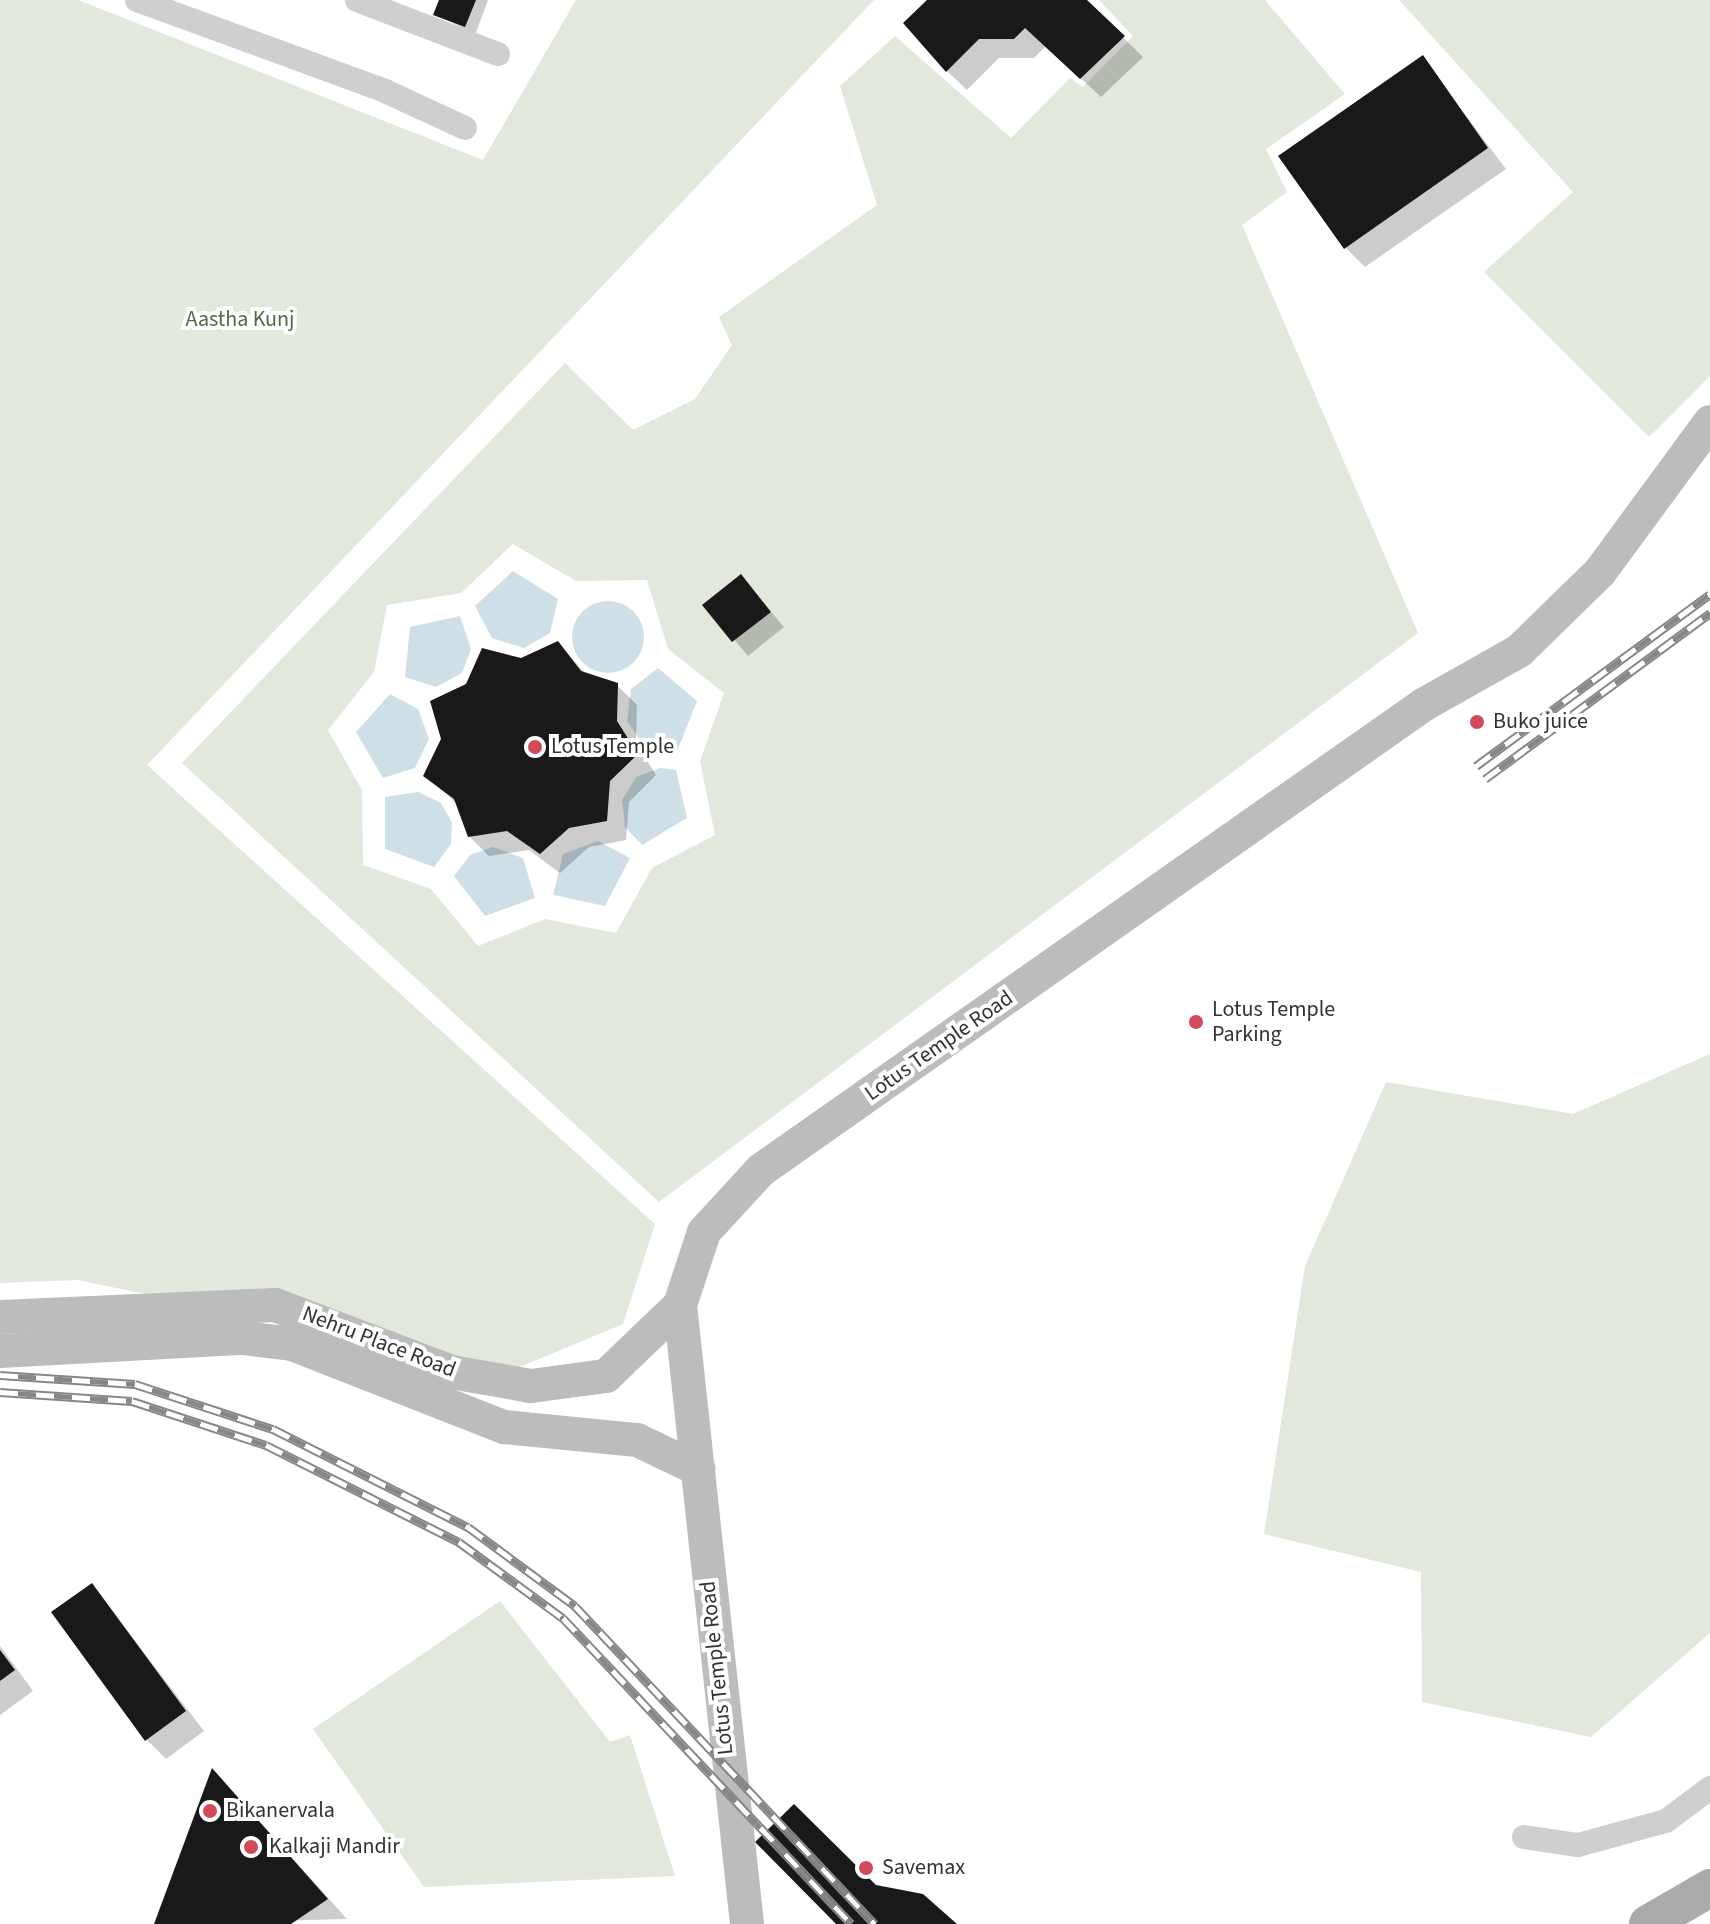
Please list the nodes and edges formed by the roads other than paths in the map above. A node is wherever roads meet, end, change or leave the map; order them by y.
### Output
1 (137, 0) edge
2 (357, 0) edge
3 (498, 54) dead end
4 (465, 128) dead end
5 (1710, 422) edge
6 (680, 1305) junction
7 (0, 1317) edge
8 (0, 1351) edge
9 (698, 1469) junction
10 (1710, 1788) edge
11 (1524, 1837) dead end
12 (1710, 1888) edge
13 (747, 1924) edge
14 (1648, 1924) edge

1 - 4 street
2 - 3 street
5 - 6 street, Lotus Temple Road
6 - 7 street, Nehru Place Road
6 - 9 street, Lotus Temple Road
8 - 9 street, Nehru Place Road
9 - 13 street, Lotus Temple Road
10 - 11 street
12 - 14 main road

